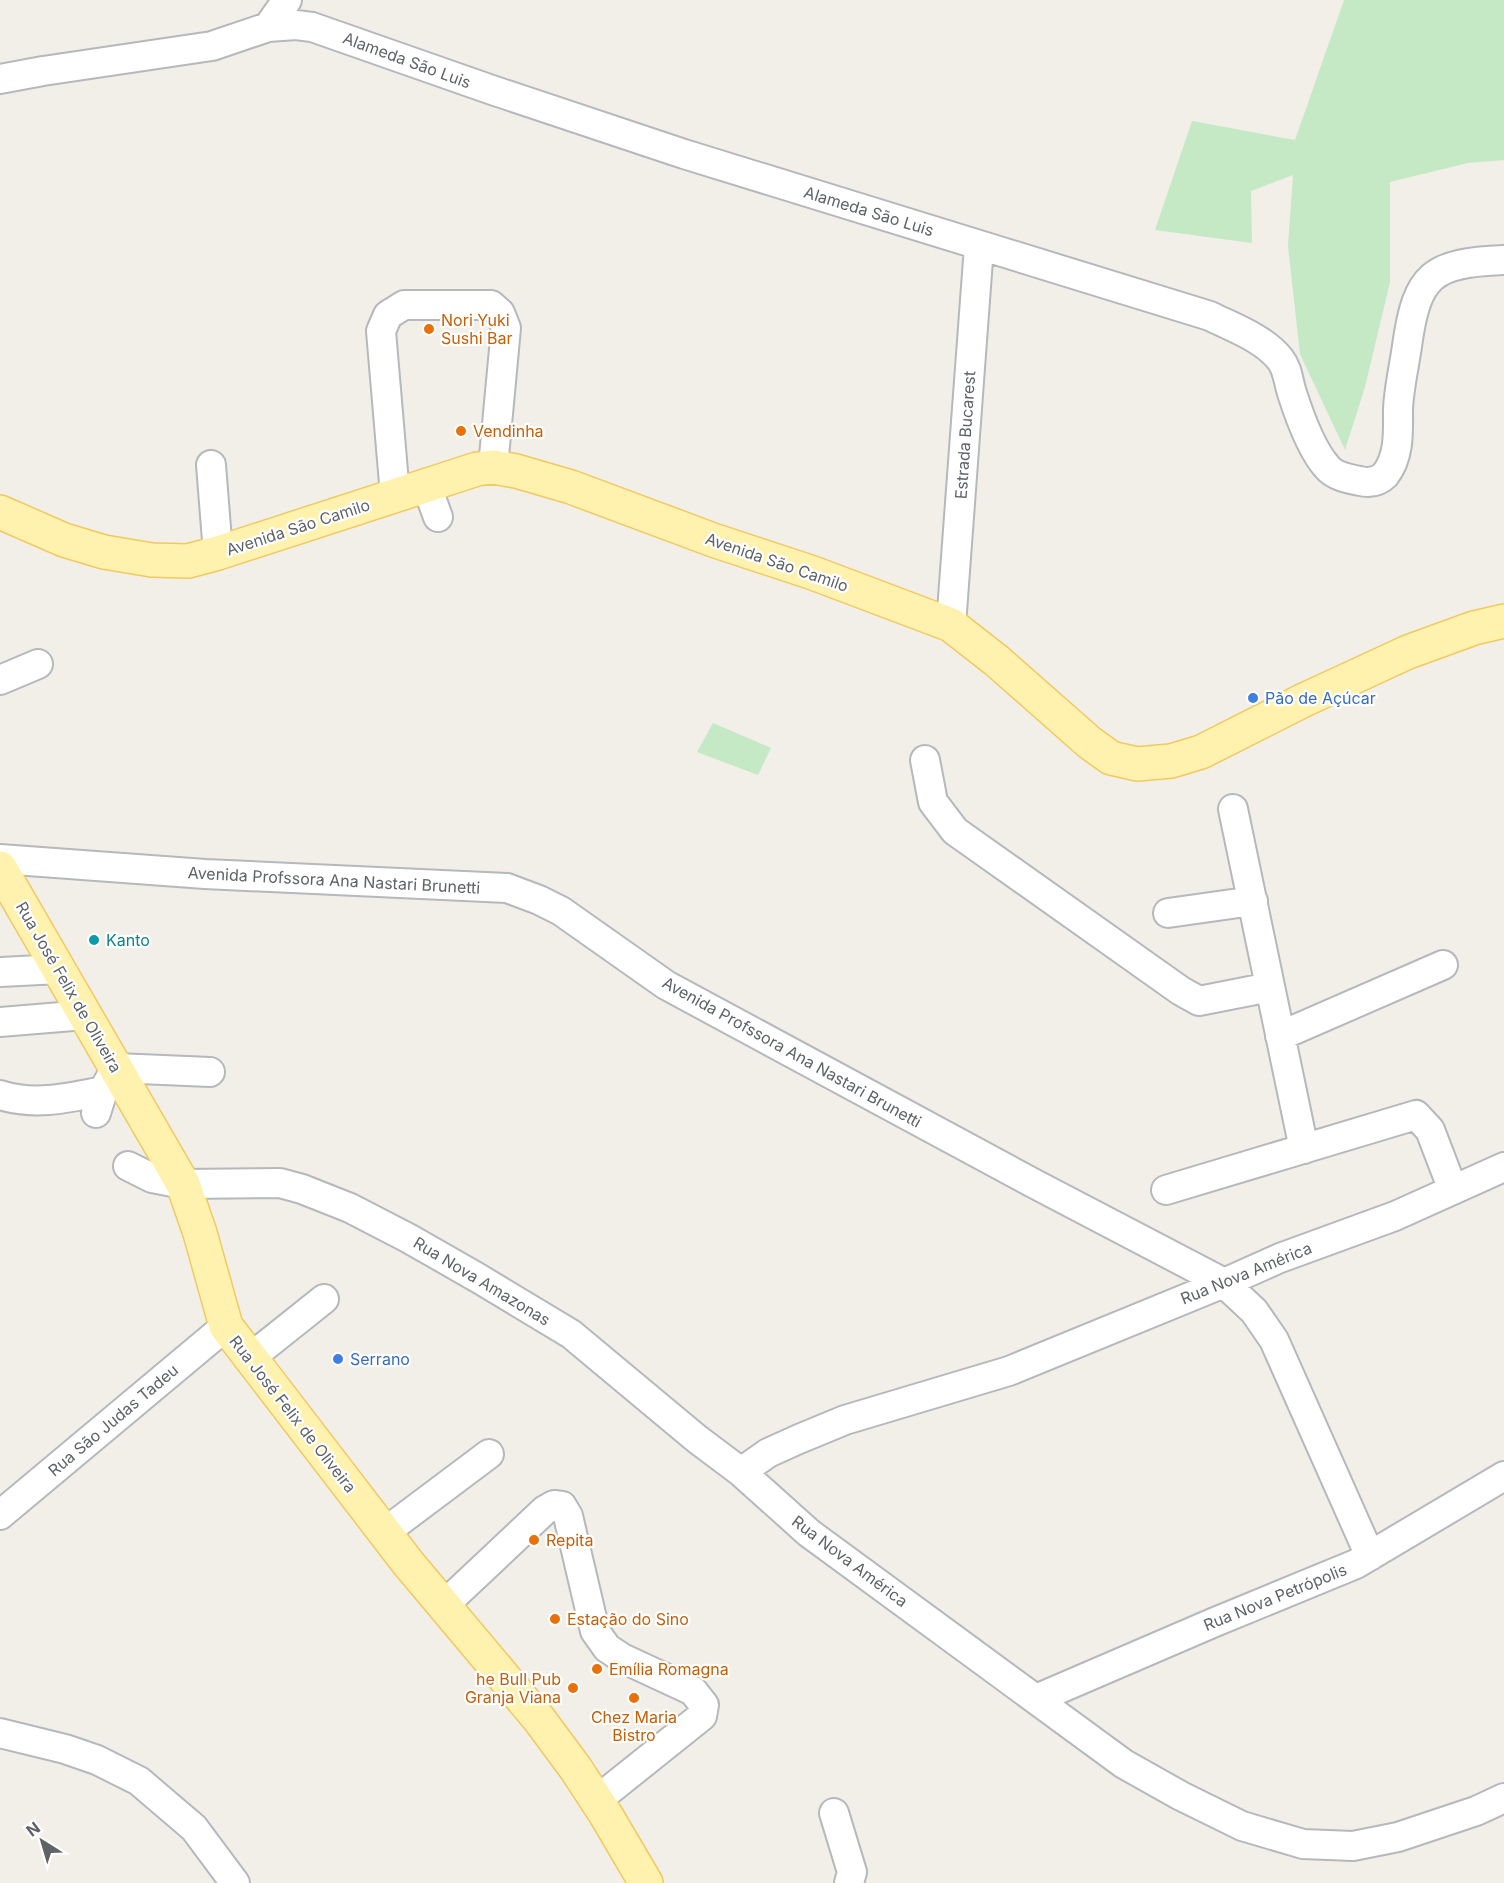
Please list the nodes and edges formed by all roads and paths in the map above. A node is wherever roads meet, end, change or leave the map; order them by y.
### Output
1 (287, 0) edge
2 (268, 27) junction
3 (0, 80) edge
4 (979, 246) junction
5 (1504, 260) edge
6 (211, 465) dead end
7 (493, 467) junction
8 (426, 484) junction
9 (395, 495) junction
10 (0, 512) edge
11 (438, 517) dead end
12 (218, 553) junction
13 (1504, 621) edge
14 (951, 625) junction
15 (38, 664) dead end
16 (0, 680) edge
17 (925, 760) dead end
18 (1233, 809) dead end
19 (0, 859) edge
20 (0, 868) edge
21 (1253, 901) junction
22 (1168, 913) dead end
23 (1443, 965) dead end
24 (60, 969) junction
25 (0, 972) edge
26 (1270, 987) junction
27 (85, 1015) junction
28 (0, 1022) edge
29 (1280, 1036) junction
30 (210, 1072) dead end
31 (105, 1091) junction
32 (0, 1095) edge
33 (1304, 1149) junction
34 (128, 1166) dead end
35 (1504, 1167) edge
36 (183, 1184) junction
37 (1166, 1190) dead end
38 (1453, 1190) junction
39 (1224, 1283) junction
40 (324, 1299) dead end
41 (226, 1326) junction
42 (250, 1358) junction
43 (489, 1454) dead end
44 (741, 1472) junction
45 (1504, 1476) edge
46 (0, 1515) edge
47 (385, 1533) junction
48 (1370, 1556) junction
49 (444, 1605) junction
50 (1036, 1699) junction
51 (0, 1733) edge
52 (1504, 1798) edge
53 (597, 1800) junction
54 (834, 1813) dead end
55 (235, 1883) edge
56 (646, 1883) edge
57 (849, 1883) edge

1 - 2 street
2 - 3 street, Alameda São Luis
2 - 4 street, Alameda São Luis
4 - 5 street, Alameda São Luis
4 - 14 street, Estrada Bucarest
6 - 12 street
7 - 8 main road, Avenida São Camilo
7 - 9 street
7 - 14 main road, Avenida São Camilo
8 - 9 main road, Avenida São Camilo
8 - 11 street
9 - 12 main road, Avenida São Camilo
10 - 12 main road, Avenida São Camilo
13 - 14 main road, Avenida São Camilo
15 - 16 street
17 - 26 street
18 - 21 street
19 - 39 street, Avenida Profssora Ana Nastari Brunetti
20 - 24 main road, Rua José Felix de Oliveira
21 - 22 street
21 - 26 street
23 - 29 street
24 - 25 street
24 - 27 main road, Rua José Felix de Oliveira
26 - 29 street
27 - 28 street
27 - 31 main road, Rua José Felix de Oliveira
29 - 33 street
30 - 31 street
31 - 32 street
31 - 36 main road, Rua José Felix de Oliveira
33 - 37 street
33 - 38 street
34 - 36 street, Rua Nova Amazonas
35 - 38 street, Rua Nova América
36 - 41 main road, Rua José Felix de Oliveira
36 - 44 street, Rua Nova Amazonas
38 - 39 street, Rua Nova América
39 - 44 street, Rua Nova América
39 - 48 street, Avenida Profssora Ana Nastari Brunetti
40 - 42 street
41 - 42 main road, Rua José Felix de Oliveira
41 - 46 street, Rua São Judas Tadeu
42 - 47 main road, Rua José Felix de Oliveira
43 - 47 street
44 - 50 street, Rua Nova América
45 - 48 street, Rua Nova Petrópolis
47 - 49 main road, Rua José Felix de Oliveira
48 - 50 street, Rua Nova Petrópolis
49 - 53 main road, Rua José Felix de Oliveira
49 - 53 street
50 - 52 street, Rua Nova América
51 - 55 street
53 - 56 main road, Rua José Felix de Oliveira
54 - 57 street

